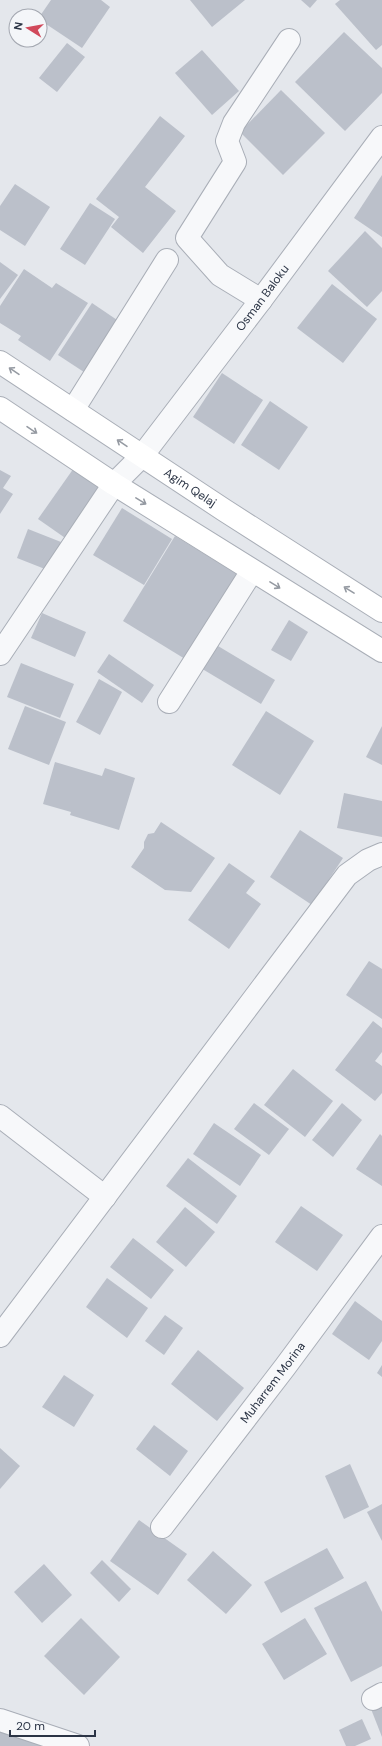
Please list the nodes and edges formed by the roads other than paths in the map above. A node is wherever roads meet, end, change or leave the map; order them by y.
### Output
1 (289, 40) dead end
2 (382, 137) edge
3 (167, 260) dead end
4 (261, 300) junction
5 (0, 362) edge
6 (0, 408) edge
7 (73, 410) junction
8 (142, 456) junction
9 (114, 484) junction
10 (224, 510) junction
11 (203, 539) junction
12 (252, 571) junction
13 (382, 611) edge
14 (382, 651) edge
15 (0, 654) edge
16 (169, 702) dead end
17 (382, 854) edge
18 (0, 1116) edge
19 (105, 1197) junction
20 (382, 1236) edge
21 (0, 1336) edge
22 (162, 1527) dead end
23 (0, 1720) edge
24 (78, 1746) edge

1 - 4 street
2 - 4 street, Osman Baloku
3 - 7 street
4 - 8 street, Osman Baloku
7 -> 5 main road, Agim Qelaj
6 -> 9 main road
8 -> 7 main road, Agim Qelaj
8 - 9 street, Osman Baloku
8 - 10 main road, Agim Qelaj
9 -> 11 main road
9 - 15 street, Osman Baloku
10 - 11 main road
13 -> 10 main road, Agim Qelaj
11 - 12 main road
12 -> 14 main road
12 - 16 street
17 - 19 street
18 - 19 street
19 - 21 street
20 - 22 street, Muharrem Morina
23 - 24 street

